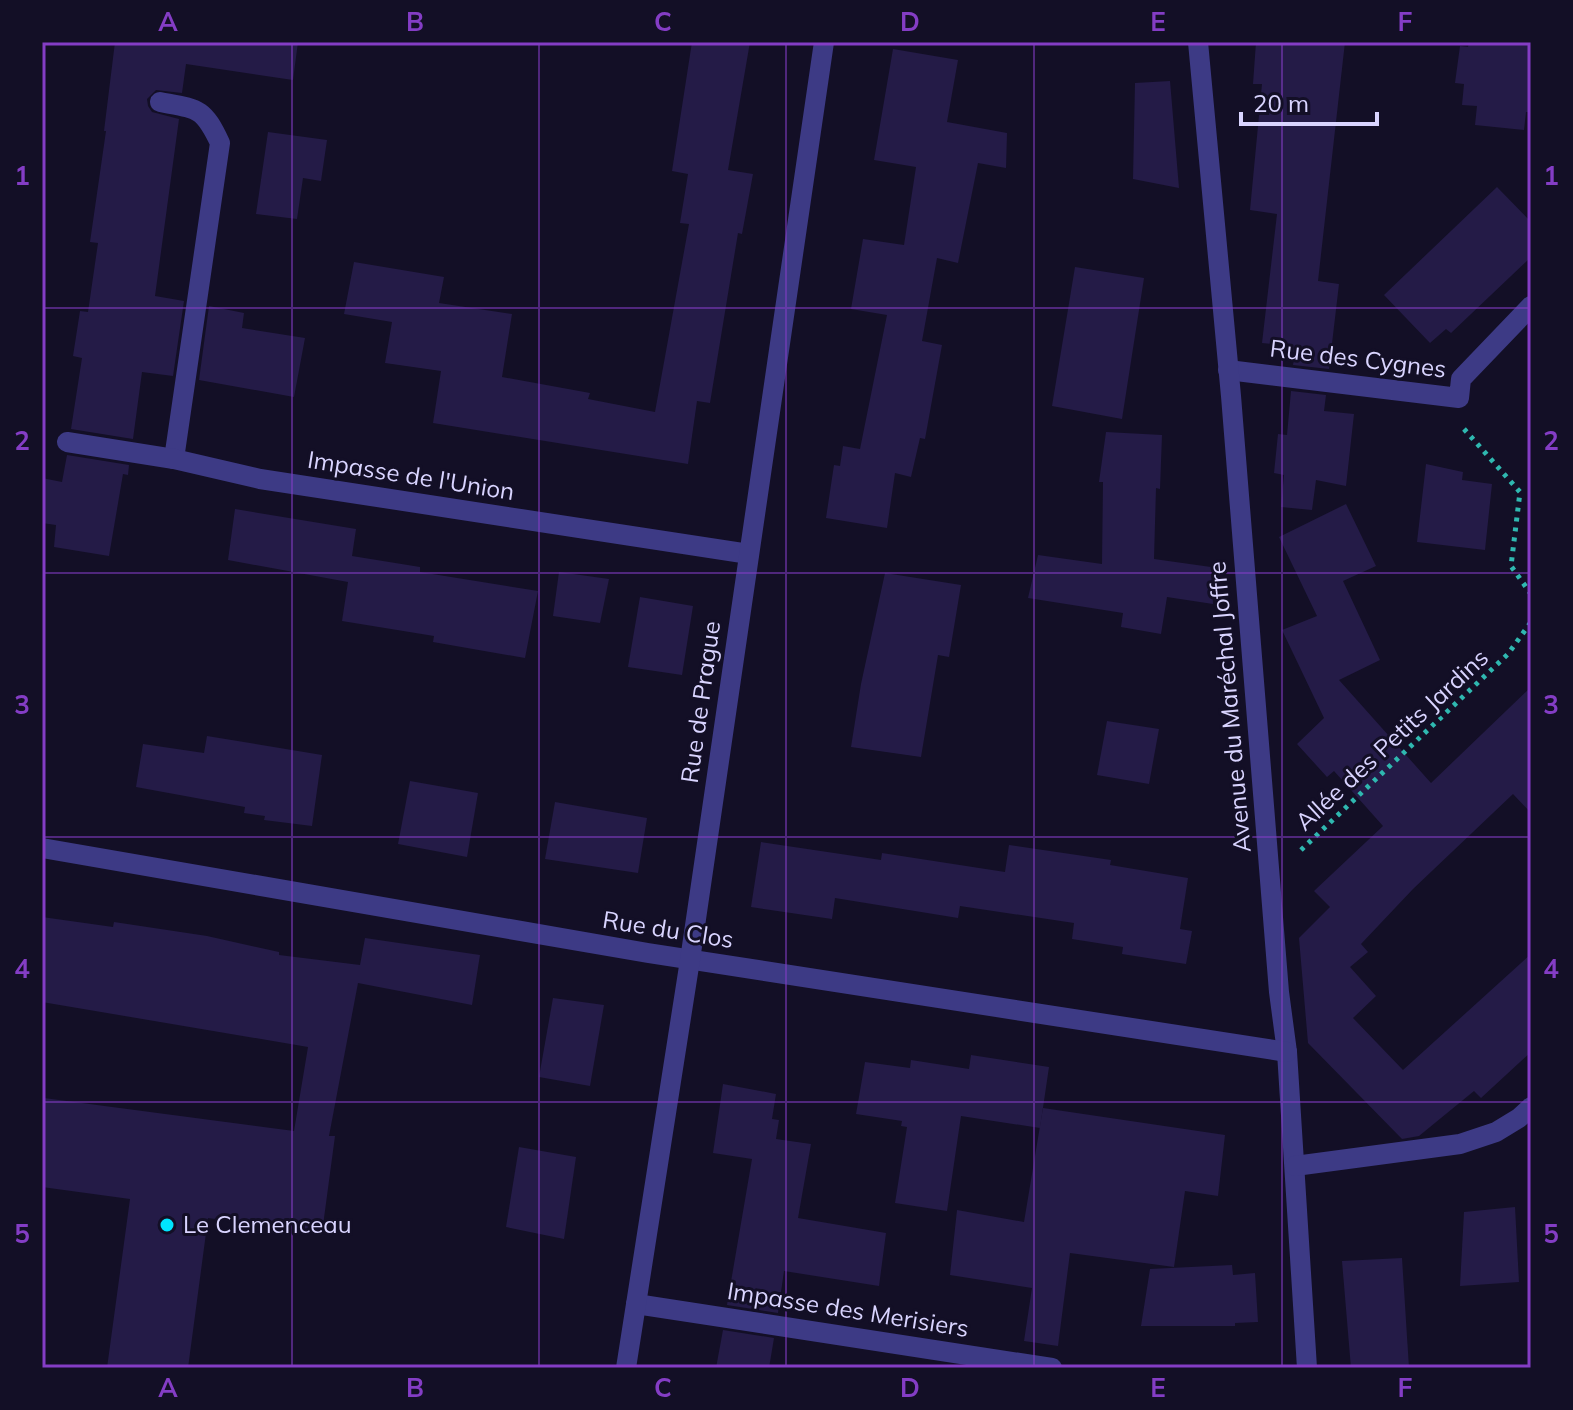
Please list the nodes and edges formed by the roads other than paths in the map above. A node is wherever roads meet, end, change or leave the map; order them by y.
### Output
1 (824, 42) edge
2 (1198, 42) edge
3 (160, 102) dead end
4 (1531, 306) edge
5 (1228, 370) junction
6 (67, 442) dead end
7 (174, 459) junction
8 (749, 554) junction
9 (42, 848) edge
10 (690, 960) junction
11 (1287, 1052) junction
12 (1531, 1107) edge
13 (1295, 1166) junction
14 (636, 1304) junction
15 (626, 1368) edge
16 (1052, 1368) edge
17 (1307, 1368) edge

1 - 8 street, Rue de Prague
2 - 5 street, Avenue du Maréchal Joffre
3 - 7 street
4 - 5 street, Rue des Cygnes
5 - 11 street, Avenue du Maréchal Joffre
6 - 7 street, Impasse de l'Union
7 - 8 street, Impasse de l'Union
8 - 10 street, Rue de Prague
9 - 10 street, Rue du Clos
10 - 11 street, Rue du Clos
10 - 14 street, Rue de Prague
11 - 13 street, Avenue du Maréchal Joffre
12 - 13 street
13 - 17 street, Avenue du Maréchal Joffre
14 - 15 street, Rue de Prague
14 - 16 street, Impasse des Merisiers

